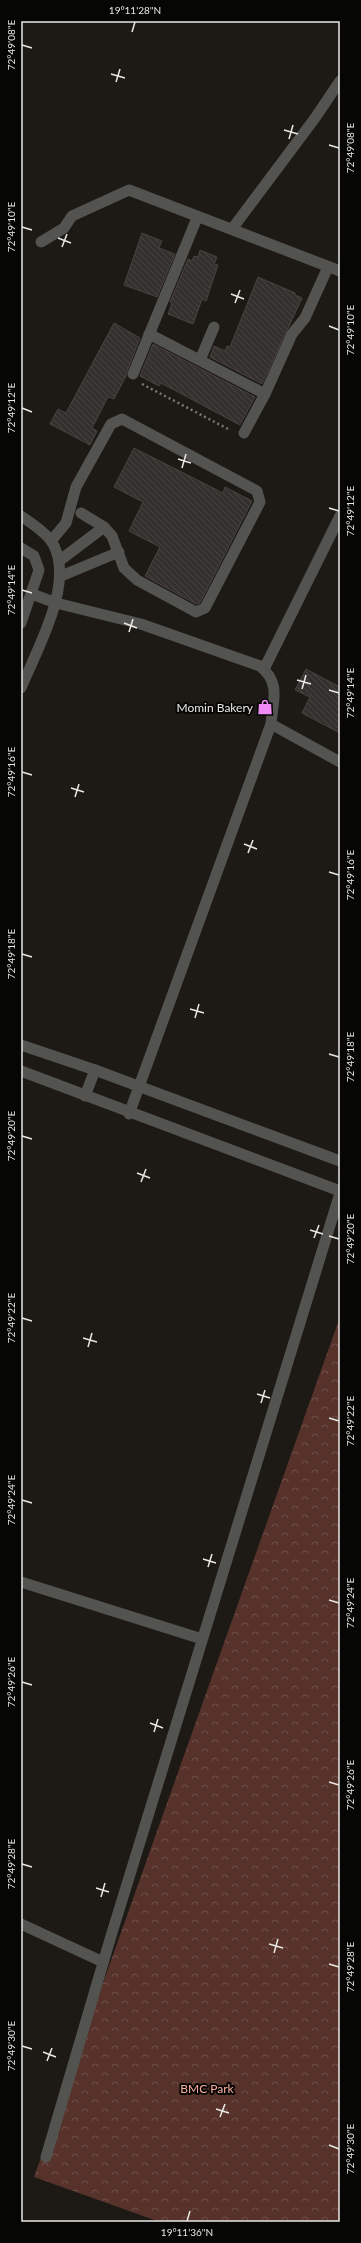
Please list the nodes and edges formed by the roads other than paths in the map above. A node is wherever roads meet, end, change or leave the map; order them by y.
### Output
1 (340, 81) edge
2 (197, 218) junction
3 (232, 230) junction
4 (41, 242) dead end
5 (328, 267) junction
6 (340, 271) edge
7 (214, 327) dead end
8 (149, 334) junction
9 (200, 360) junction
10 (133, 374) road end
11 (265, 394) junction
12 (244, 433) road end
13 (81, 513) dead end
14 (21, 516) edge
15 (340, 516) edge
16 (104, 527) junction
17 (51, 541) junction
18 (21, 548) edge
19 (119, 552) junction
20 (58, 561) junction
21 (61, 576) junction
22 (32, 594) junction
23 (56, 602) junction
24 (21, 622) edge
25 (264, 669) junction
26 (21, 688) edge
27 (271, 724) junction
28 (340, 762) edge
29 (21, 1045) edge
30 (95, 1070) junction
31 (21, 1071) edge
32 (140, 1087) junction
33 (85, 1096) junction
34 (129, 1114) junction
35 (340, 1161) edge
36 (340, 1192) edge
37 (21, 1582) edge
38 (202, 1639) junction
39 (21, 1924) edge
40 (103, 1962) junction
41 (46, 2157) dead end

1 - 3 street
2 - 3 street
2 - 4 street
2 - 8 street
3 - 5 street
5 - 6 street
5 - 11 street
7 - 9 street
8 - 9 street
8 - 10 street
9 - 11 street
11 - 12 street
13 - 16 street
14 - 17 street
15 - 25 street
16 - 19 street
16 - 20 street
17 - 19 street
17 - 20 street
18 - 22 street
19 - 21 street
20 - 21 street
21 - 23 street
22 - 23 street
22 - 24 street
23 - 25 street
23 - 26 street
25 - 27 street
27 - 28 street
27 - 32 street
29 - 30 street
30 - 32 street
30 - 33 street
31 - 33 street
32 - 34 street
32 - 35 street
33 - 34 street
34 - 36 street
36 - 38 street
37 - 38 street
38 - 40 street
39 - 40 street
40 - 41 street

